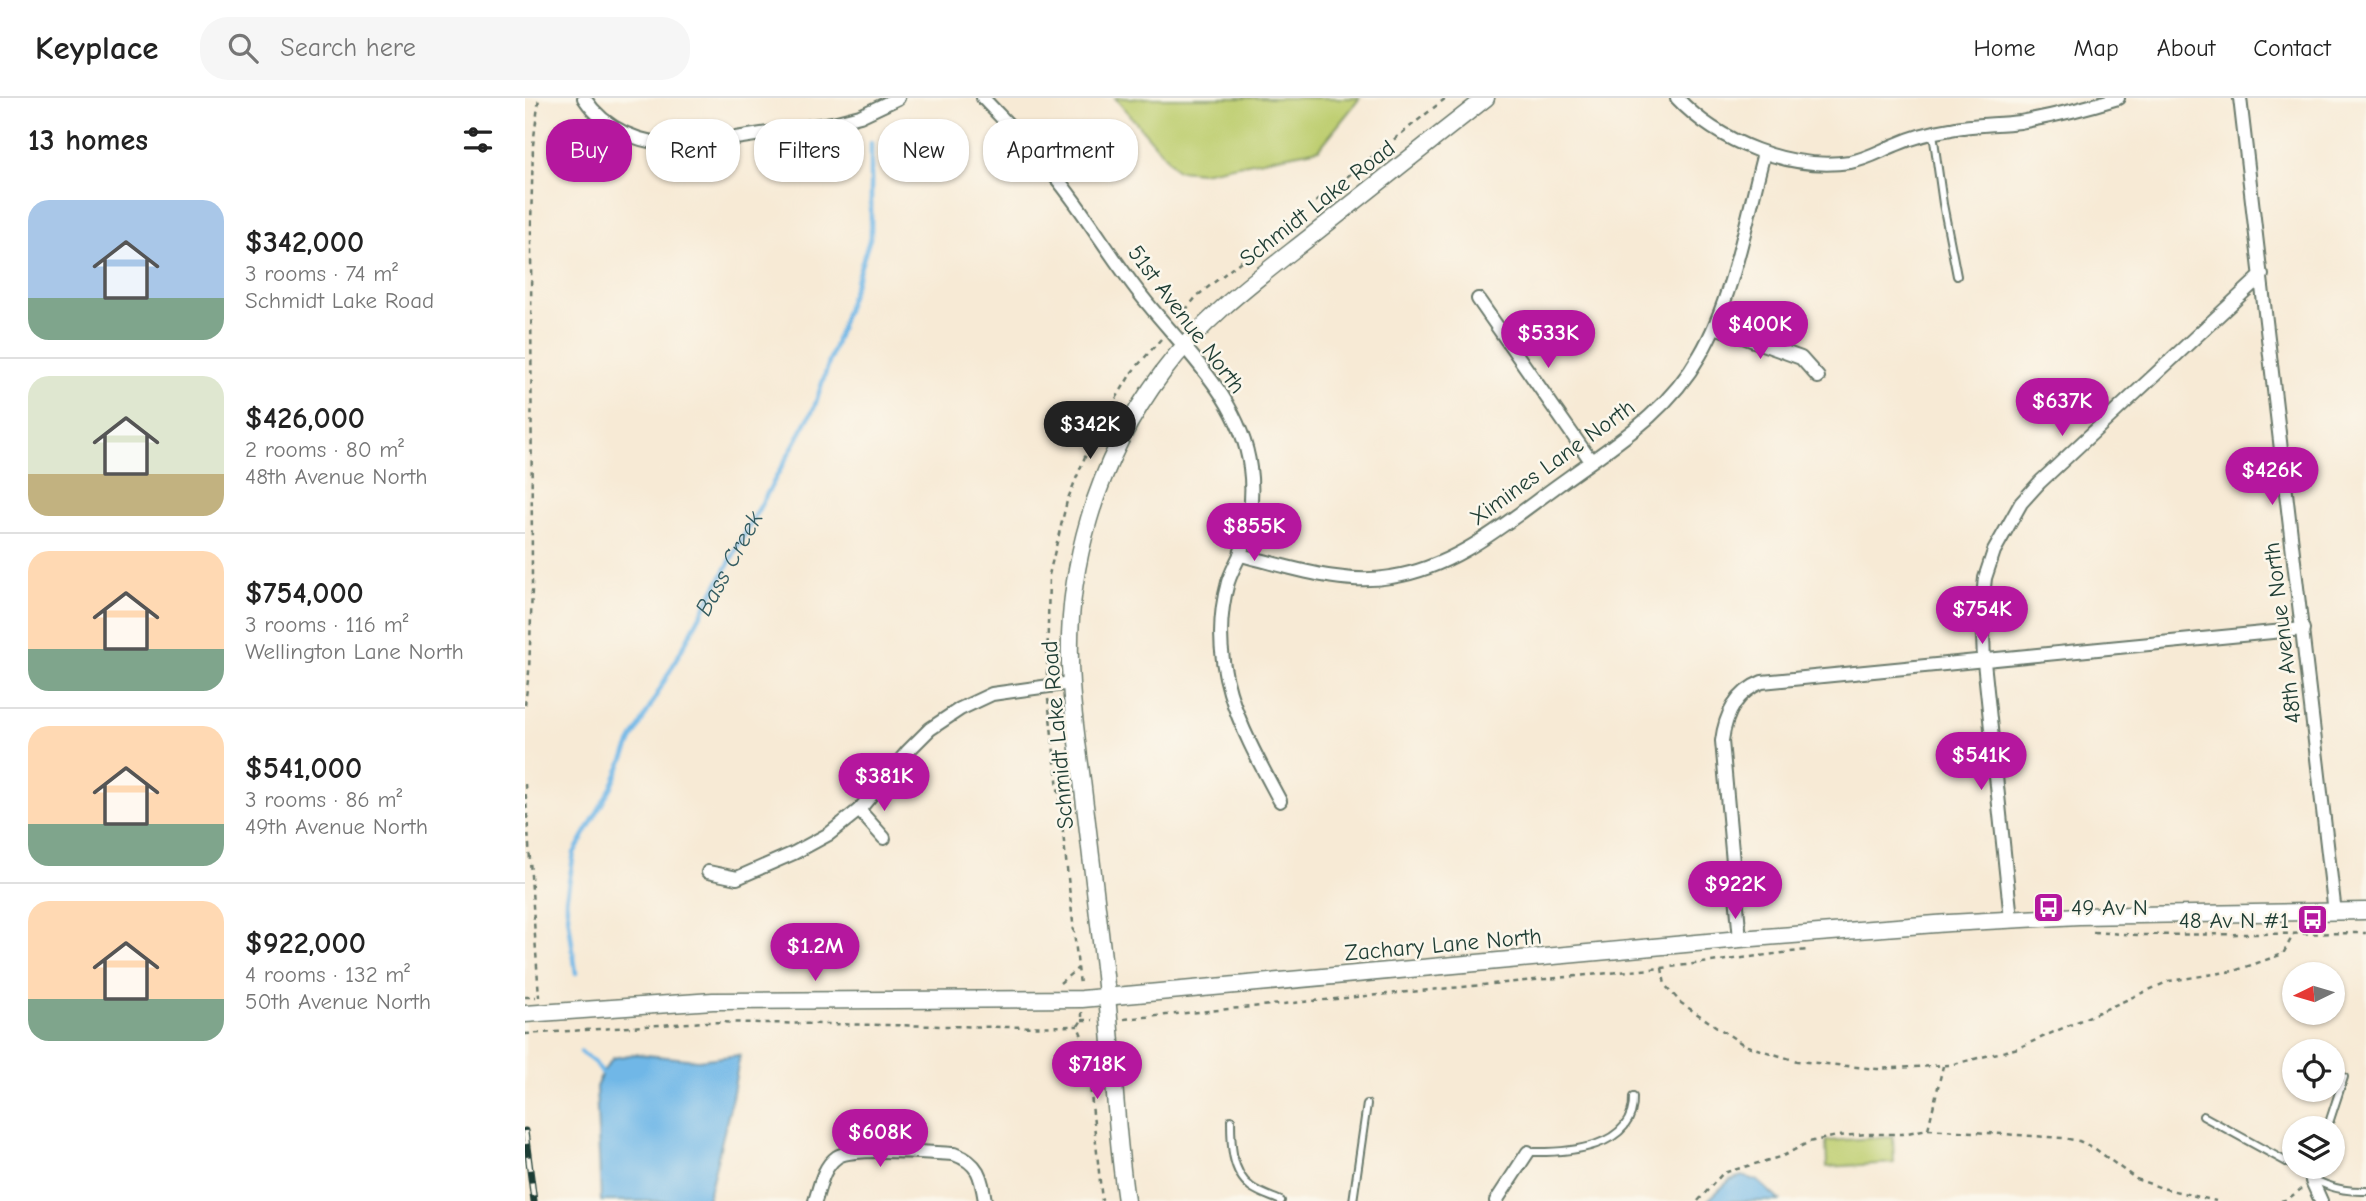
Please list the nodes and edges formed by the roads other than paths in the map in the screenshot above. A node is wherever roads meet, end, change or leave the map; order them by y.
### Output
1 (584, 98) edge
2 (898, 98) edge
3 (983, 98) edge
4 (1486, 98) edge
5 (1677, 98) edge
6 (2118, 98) edge
7 (2240, 98) edge
8 (1933, 132) junction
9 (1764, 153) junction
10 (2262, 275) junction
11 (1957, 276) dead end
12 (1478, 299) dead end
13 (1715, 327) junction
14 (1186, 346) junction
15 (1818, 377) dead end
16 (1591, 461) junction
17 (1240, 555) junction
18 (2303, 629) junction
19 (1984, 662) junction
20 (1071, 683) junction
21 (1280, 802) dead end
22 (859, 810) junction
23 (884, 838) dead end
24 (708, 872) dead end
25 (2366, 911) edge
26 (2335, 913) junction
27 (2011, 919) junction
28 (1739, 939) junction
29 (1108, 997) junction
30 (525, 1014) edge
31 (1633, 1097) dead end
32 (1367, 1104) dead end
33 (2203, 1116) dead end
34 (1231, 1120) dead end
35 (1528, 1152) joint
36 (2282, 1160) edge
37 (2310, 1179) edge
38 (2312, 1181) junction
39 (2366, 1191) edge
40 (815, 1201) edge
41 (985, 1201) edge
42 (1126, 1201) edge
43 (1281, 1201) edge
44 (1353, 1201) edge
45 (1496, 1201) edge
46 (2321, 1201) edge

1 - 2 street
3 - 14 street, 51st Avenue North
4 - 14 street, Schmidt Lake Road
5 - 9 street
6 - 8 street
7 - 10 street, 48th Avenue North
8 - 9 street
8 - 11 lane
9 - 13 street, Ximines Lane North
10 - 18 street, 48th Avenue North
10 - 19 street
12 - 16 street
13 - 15 street
13 - 16 street, Ximines Lane North
14 - 17 street, 51st Avenue North
14 - 20 street, Schmidt Lake Road
16 - 17 street, Ximines Lane North
17 - 21 street, 51st Avenue North
18 - 19 street
18 - 26 street, 48th Avenue North
19 - 27 street
19 - 28 street
20 - 22 street
20 - 29 street, Schmidt Lake Road
22 - 23 street
22 - 24 street
25 - 26 street, Zachary Lane North
26 - 27 street, Zachary Lane North
27 - 28 street, Zachary Lane North
28 - 29 street, Zachary Lane North
29 - 30 street, Zachary Lane North
29 - 42 street, Schmidt Lake Road
31 - 35 lane
32 - 44 lane
33 - 36 lane
34 - 43 lane
35 - 45 street
37 - 38 lane
38 - 39 lane
38 - 46 street
40 - 41 street

